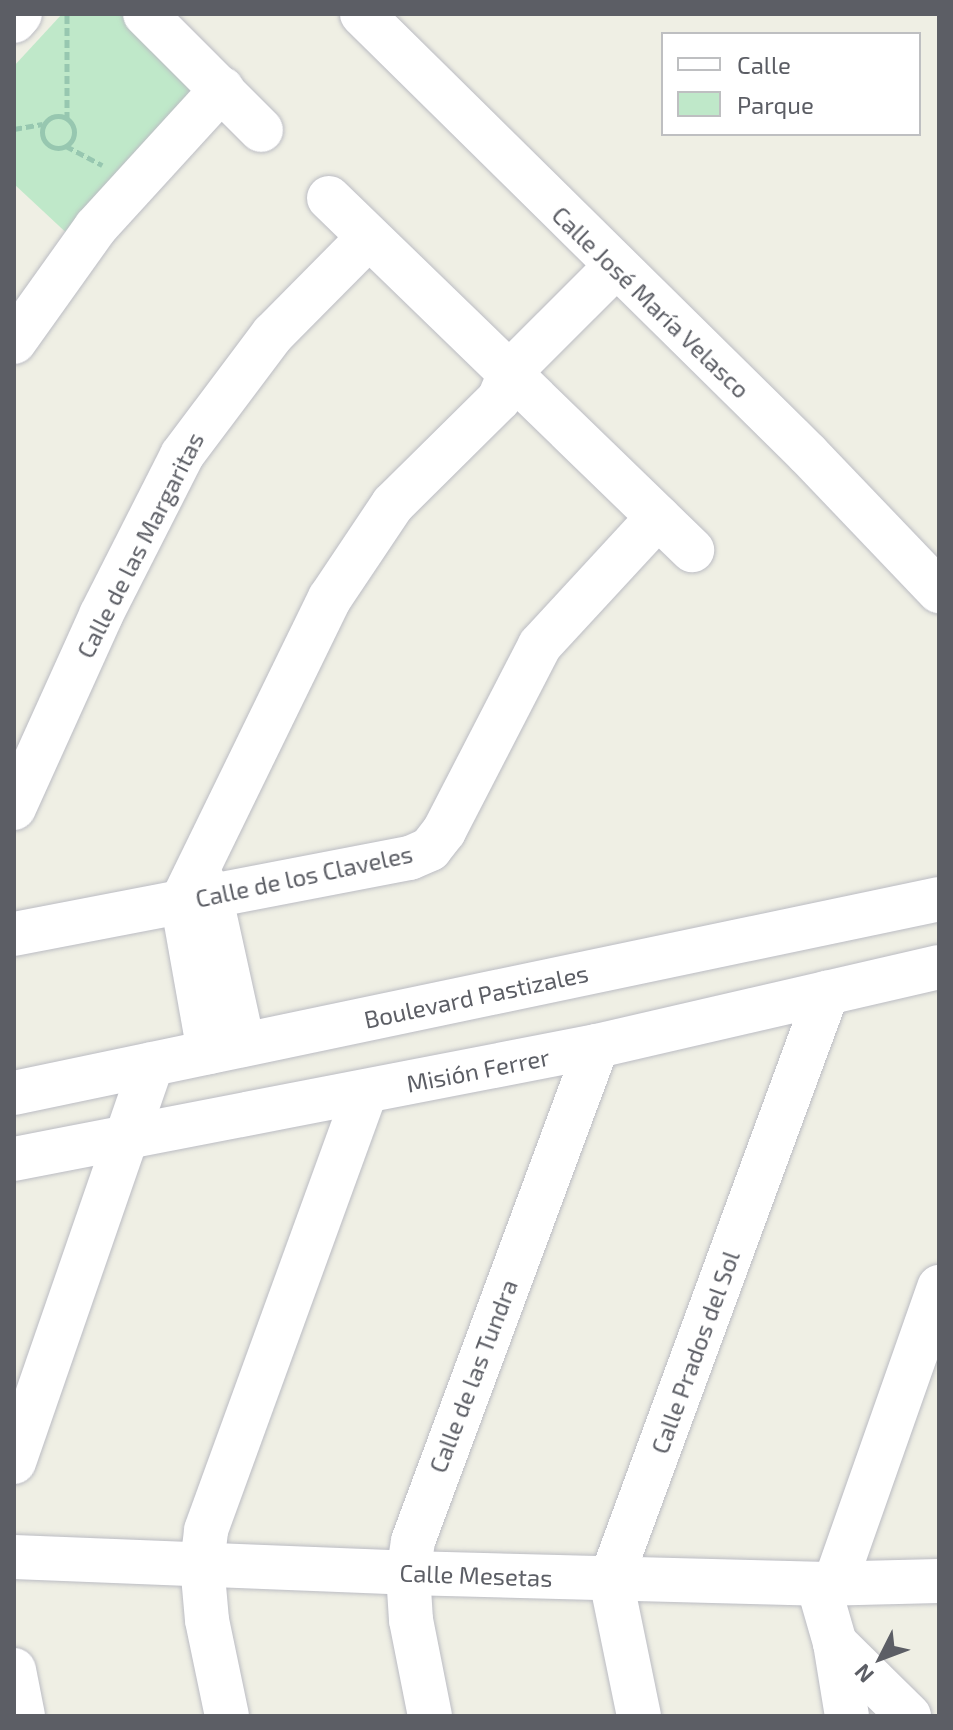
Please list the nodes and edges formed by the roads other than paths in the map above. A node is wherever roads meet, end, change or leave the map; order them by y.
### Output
1 (20, 14) edge
2 (145, 14) edge
3 (362, 14) edge
4 (14, 21) edge
5 (222, 89) junction
6 (261, 130) dead end
7 (329, 198) dead end
8 (369, 237) junction
9 (625, 277) junction
10 (14, 342) edge
11 (513, 387) junction
12 (658, 517) junction
13 (692, 550) dead end
14 (939, 591) edge
15 (14, 808) edge
16 (197, 890) junction
17 (939, 899) edge
18 (14, 934) edge
19 (939, 967) edge
20 (827, 993) junction
21 (597, 1046) junction
22 (226, 1048) junction
23 (152, 1064) junction
24 (365, 1092) junction
25 (14, 1093) edge
26 (126, 1140) junction
27 (14, 1159) edge
28 (939, 1287) edge
29 (14, 1462) edge
30 (14, 1557) edge
31 (202, 1564) junction
32 (408, 1573) junction
33 (611, 1579) junction
34 (939, 1581) edge
35 (826, 1584) junction
36 (835, 1643) junction
37 (14, 1670) edge
38 (23, 1716) edge
39 (227, 1716) edge
40 (430, 1716) edge
41 (639, 1716) edge
42 (847, 1716) edge
43 (909, 1716) edge

1 - 4 street
2 - 5 street
3 - 9 street, Calle José María Velasco
5 - 6 street
5 - 10 street
7 - 8 street
8 - 11 street
8 - 15 street, Calle de las Margaritas
9 - 11 street
9 - 14 street, Calle José María Velasco
11 - 12 street
11 - 16 street
12 - 13 street
12 - 16 street, Calle de los Claveles
16 - 18 street, Calle de los Claveles
16 - 22 street
17 - 22 street, Boulevard Pastizales
19 - 20 street, Misión Ferrer
20 - 21 street, Misión Ferrer
20 - 33 street, Calle Prados del Sol
21 - 24 street, Misión Ferrer
21 - 32 street, Calle de las Tundra
22 - 23 street, Boulevard Pastizales
23 - 25 street, Boulevard Pastizales
23 - 26 street
24 - 26 street, Misión Ferrer
24 - 31 street
26 - 27 street, Misión Ferrer
26 - 29 street
28 - 35 street
30 - 31 street, Calle Mesetas
31 - 32 street, Calle Mesetas
31 - 39 street
32 - 33 street, Calle Mesetas
32 - 40 street, Calle de las Tundra
33 - 35 street, Calle Mesetas
33 - 41 street
34 - 35 street, Calle Mesetas
35 - 36 street
36 - 42 street
36 - 43 street
37 - 38 street

